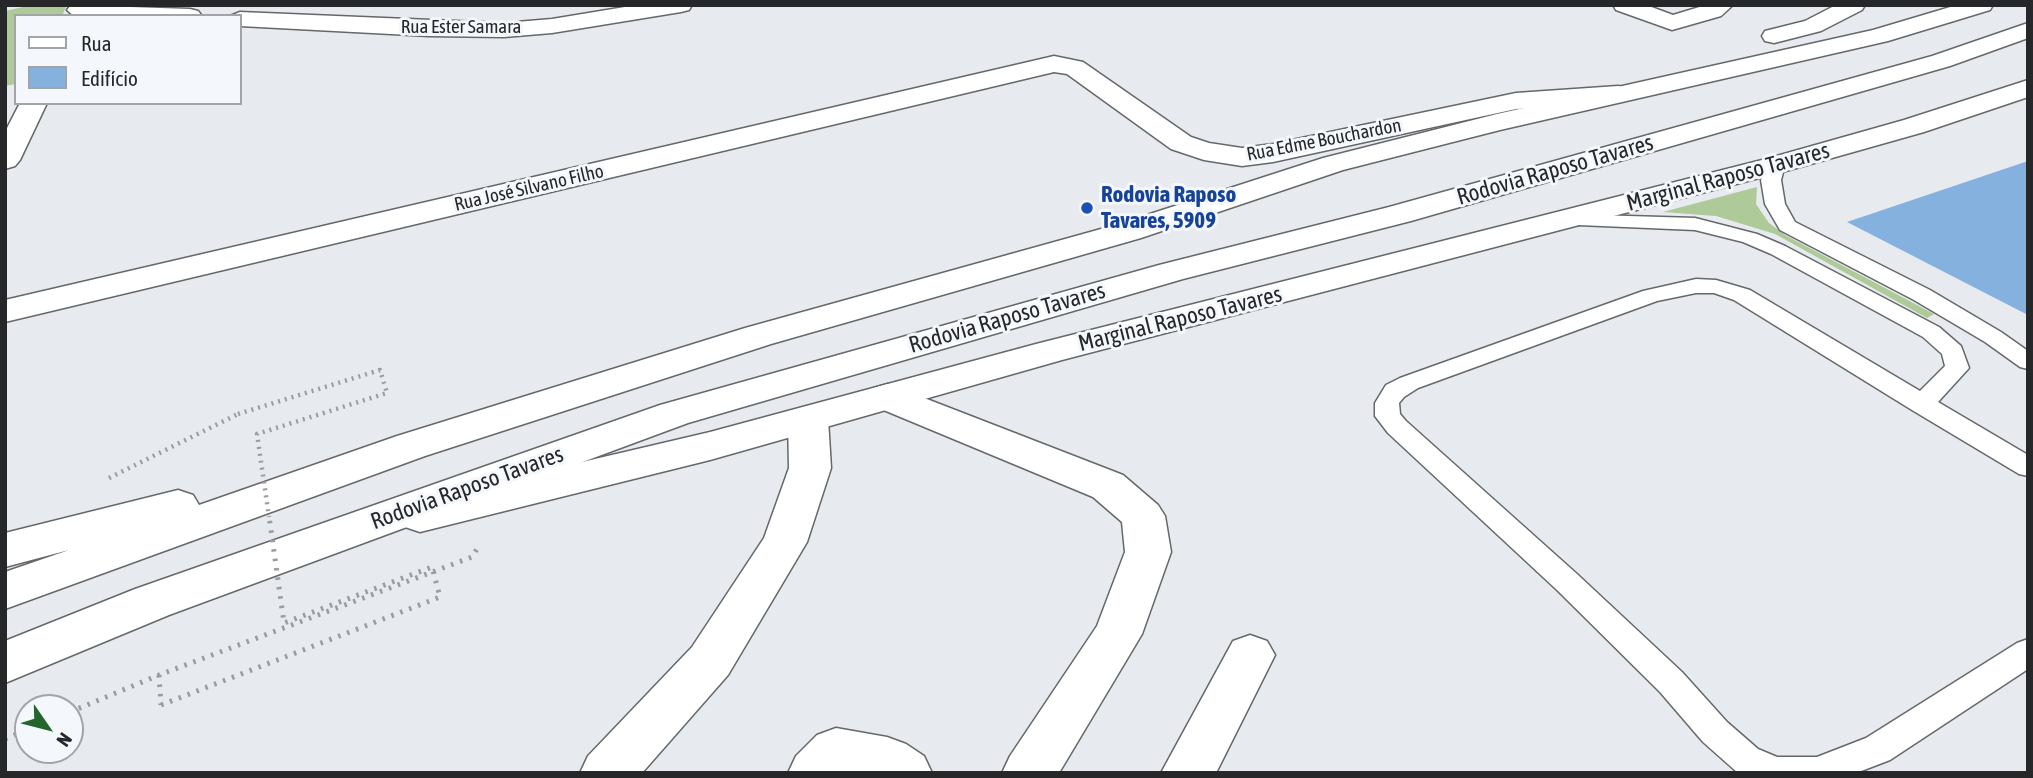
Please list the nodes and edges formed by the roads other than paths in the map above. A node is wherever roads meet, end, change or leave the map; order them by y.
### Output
1 (678, 5) edge
2 (1722, 5) edge
3 (1854, 5) edge
4 (1982, 5) edge
5 (1627, 6) edge
6 (79, 10) edge
7 (153, 14) edge
8 (242, 19) edge
9 (1672, 23) junction
10 (2028, 30) edge
11 (1631, 33) dead end
12 (1054, 64) joint
13 (1689, 79) junction
14 (2028, 88) edge
15 (1618, 94) junction
16 (33, 105) edge
17 (5, 160) edge
18 (1776, 165) junction
19 (1562, 220) junction
20 (5, 311) edge
21 (2028, 362) edge
22 (888, 397) junction
23 (1921, 404) junction
24 (808, 419) junction
25 (411, 446) junction
26 (2028, 467) edge
27 (328, 537) junction
28 (5, 550) edge
29 (5, 591) edge
30 (2028, 652) edge
31 (1250, 655) dead end
32 (5, 663) edge
33 (607, 773) edge
34 (815, 773) edge
35 (905, 773) edge
36 (1029, 773) edge
37 (1188, 773) edge

1 - 8 main road, Rua Ester Samara
2 - 9 main road
3 - 13 main road
4 - 13 main road
5 - 9 main road
6 - 7 main road
9 - 11 main road
10 - 27 main road, Rodovia Raposo Tavares
12 - 15 main road, Rua Edme Bouchardon
12 - 20 main road, Rua José Silvano Filho
13 - 15 main road
14 - 18 main road, Marginal Raposo Tavares
15 - 25 main road
16 - 17 main road
18 - 19 main road, Marginal Raposo Tavares
18 - 21 lane
19 - 22 main road, Marginal Raposo Tavares
19 - 23 lane
22 - 24 main road, Marginal Raposo Tavares
22 - 36 main road
23 - 26 lane
23 - 30 lane
24 - 27 main road, Marginal Raposo Tavares
24 - 33 main road
25 - 28 main road
25 - 29 main road
27 - 32 main road, Rodovia Raposo Tavares
31 - 37 main road
34 - 35 main road

